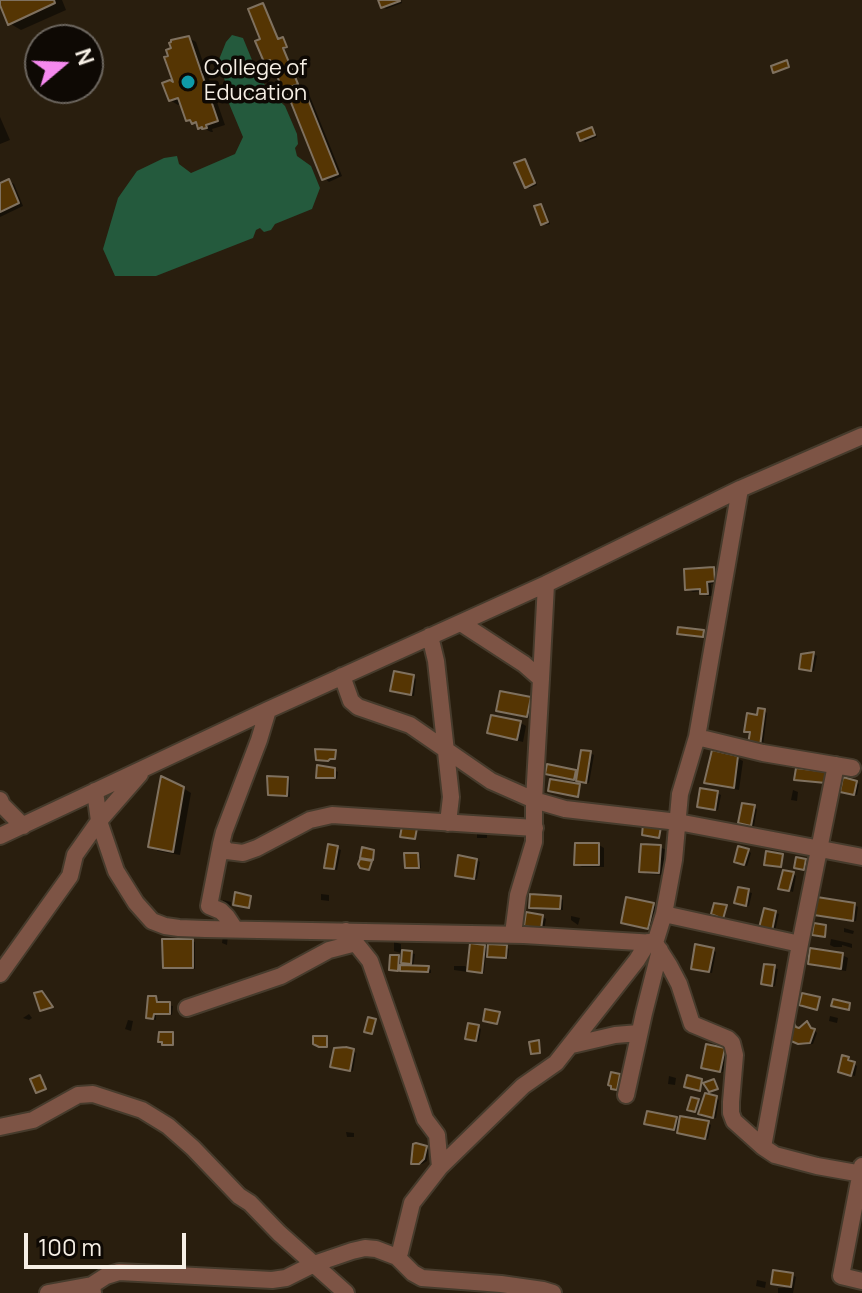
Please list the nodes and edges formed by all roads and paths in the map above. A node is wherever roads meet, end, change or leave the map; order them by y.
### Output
1 (862, 436) edge
2 (740, 489) junction
3 (546, 584) junction
4 (461, 623) junction
5 (430, 636) junction
6 (342, 676) junction
7 (541, 679) junction
8 (268, 710) junction
9 (697, 737) junction
10 (445, 748) junction
11 (145, 769) junction
12 (95, 791) junction
13 (534, 800) junction
14 (1, 804) edge
15 (99, 821) junction
16 (678, 822) junction
17 (448, 823) junction
18 (23, 826) junction
19 (535, 828) junction
20 (0, 836) edge
21 (221, 844) junction
22 (819, 850) junction
23 (862, 857) edge
24 (664, 914) junction
25 (232, 929) junction
26 (383, 932) junction
27 (513, 934) junction
28 (351, 937) junction
29 (800, 944) junction
30 (654, 945) junction
31 (370, 961) junction
32 (0, 974) edge
33 (187, 1008) dead end
34 (639, 1033) junction
35 (572, 1045) junction
36 (626, 1095) dead end
37 (0, 1110) edge
38 (4, 1127) edge
39 (437, 1135) junction
40 (466, 1142) junction
41 (763, 1147) junction
42 (440, 1167) junction
43 (861, 1171) edge
44 (397, 1257) junction
45 (314, 1264) junction
46 (862, 1281) edge
47 (92, 1289) edge
48 (48, 1293) edge
49 (346, 1293) edge
50 (553, 1293) edge

1 - 2 street
2 - 3 street
2 - 9 street
3 - 4 street
3 - 7 street
4 - 5 street
4 - 7 street
5 - 6 street
5 - 10 street
6 - 8 street
6 - 10 street
7 - 13 street
8 - 11 street
8 - 21 street
9 - 16 street
9 - 22 street
10 - 13 street
10 - 17 street
11 - 12 street
11 - 15 street
12 - 15 street
12 - 18 street
13 - 16 street
13 - 19 street
14 - 18 street
15 - 25 street
15 - 32 street
16 - 22 street
16 - 24 street
17 - 19 street
17 - 21 street
18 - 20 street
19 - 27 street
21 - 25 street
22 - 23 street
22 - 29 street
24 - 29 street
24 - 30 street
25 - 28 street
26 - 27 street
26 - 28 street
26 - 31 street
27 - 30 street
28 - 31 street
28 - 33 street
29 - 41 street
30 - 34 street
30 - 35 street
30 - 41 street
31 - 39 street
34 - 35 street
34 - 36 street
35 - 40 street
37 - 38 street
38 - 45 street
39 - 40 street
39 - 42 street
40 - 42 street
41 - 43 street
42 - 44 street
43 - 46 street
44 - 45 street
44 - 50 street
45 - 47 street
45 - 49 street
47 - 48 street

